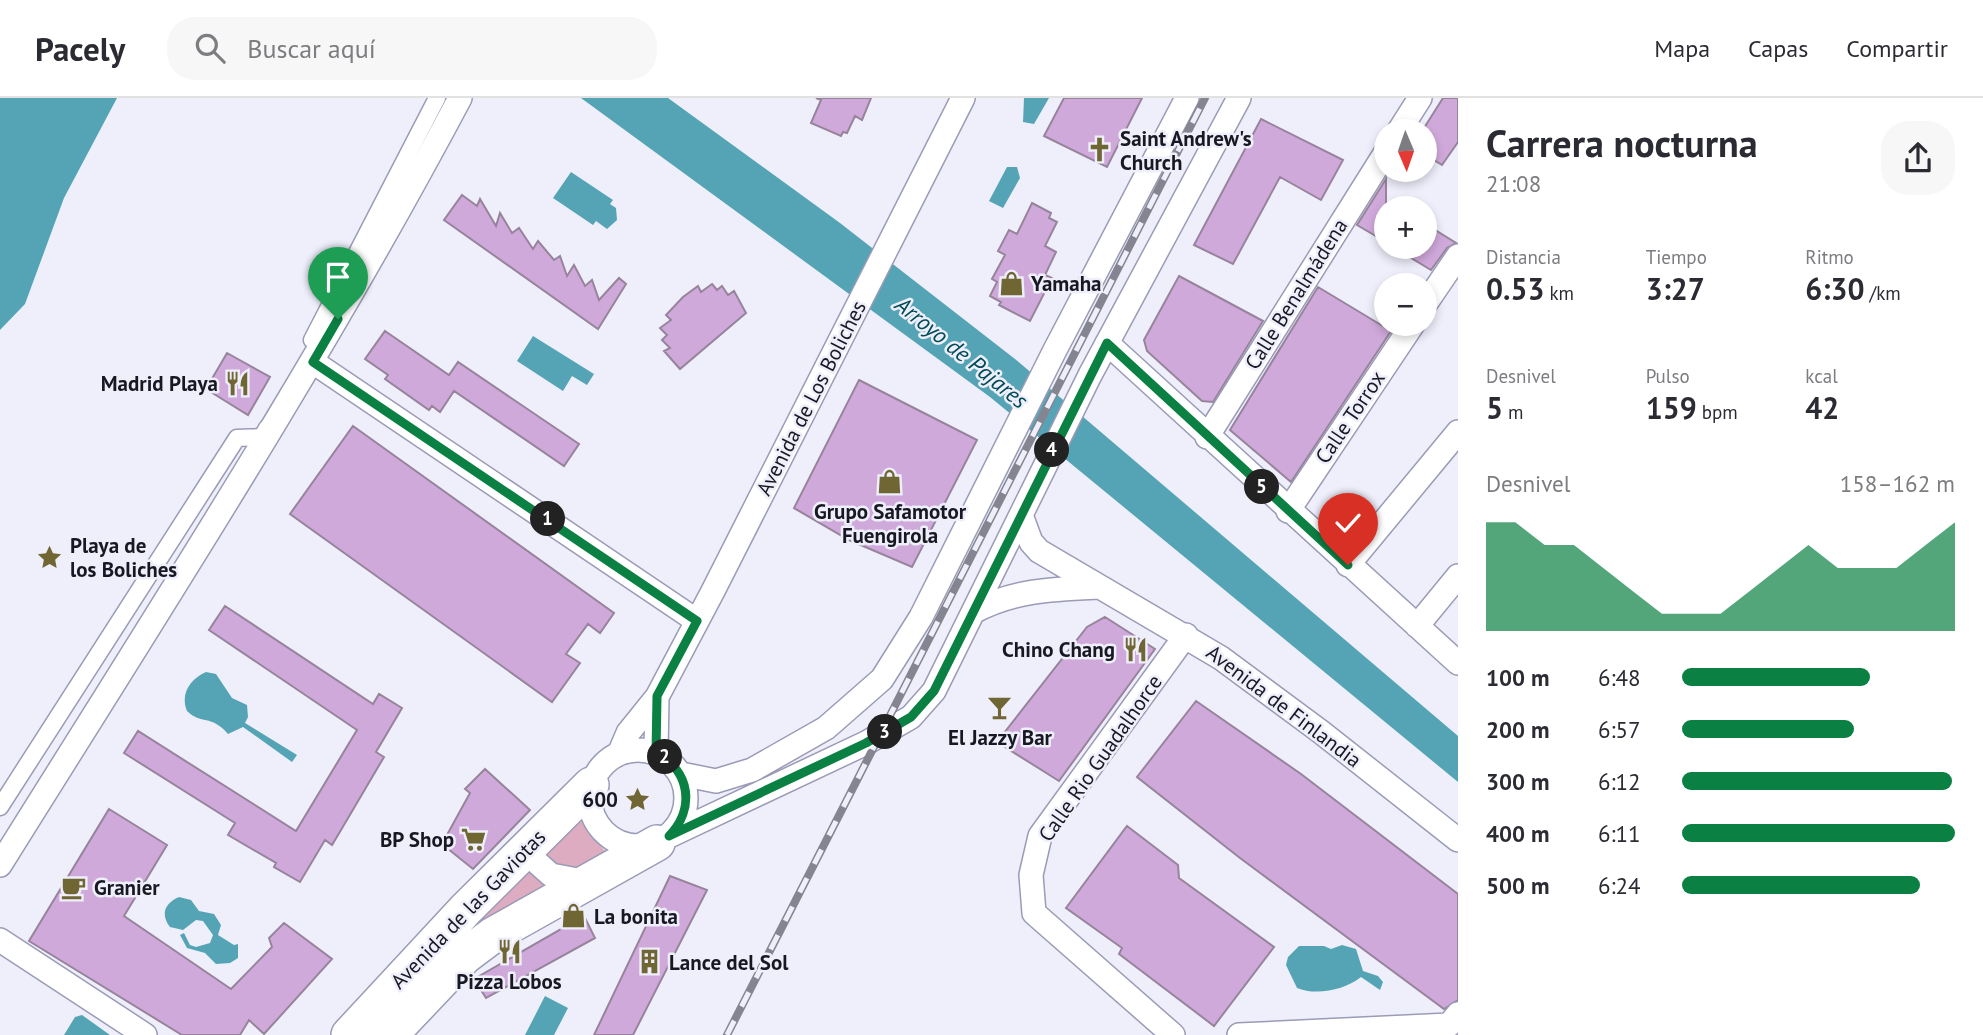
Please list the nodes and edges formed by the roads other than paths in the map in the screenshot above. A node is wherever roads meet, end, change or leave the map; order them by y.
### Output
1 (437, 98) edge
2 (460, 98) edge
3 (963, 98) edge
4 (1187, 98) edge
5 (1239, 98) edge
6 (1420, 98) edge
7 (1407, 119) edge
8 (1374, 171) edge
9 (1458, 256) edge
10 (1437, 287) edge
11 (1405, 336) edge
12 (1107, 343) junction
13 (313, 362) junction
14 (1458, 432) edge
15 (1207, 437) junction
16 (1288, 511) junction
17 (1021, 515) junction
18 (1348, 565) junction
19 (1458, 576) edge
20 (1099, 587) junction
21 (973, 612) junction
22 (697, 621) junction
23 (1417, 626) junction
24 (1186, 635) junction
25 (1458, 663) edge
26 (657, 696) junction
27 (656, 753) junction
28 (619, 754) junction
29 (681, 774) junction
30 (591, 785) junction
31 (0, 807) edge
32 (663, 840) junction
33 (1458, 840) edge
34 (524, 851) junction
35 (0, 865) edge
36 (588, 882) junction
37 (0, 940) edge
38 (1458, 1014) edge
39 (145, 1035) edge
40 (349, 1035) edge
41 (390, 1035) edge
42 (1173, 1035) edge
43 (1239, 1035) edge

1 - 31 street
2 - 13 street
3 - 22 street, Avenida de Los Boliches
4 - 29 street
5 - 12 street
6 - 7 street
8 - 15 street, Calle Benalmádena
9 - 10 street
11 - 16 street, Calle Torrox
12 - 15 street
12 - 17 street
13 - 22 street
13 - 35 street
14 - 18 street
15 - 16 street
16 - 18 street
17 - 20 street, Avenida de Finlandia
17 - 21 street
18 - 23 street
19 - 23 street
20 - 21 street
20 - 24 street, Avenida de Finlandia
21 - 32 street
22 - 26 street, Avenida de Los Boliches
23 - 25 street
24 - 33 street, Avenida de Finlandia
24 - 42 street, Calle Rio Guadalhorce
26 - 27 street, Avenida de Los Boliches
26 - 28 street, Avenida de Los Boliches
27 - 28 street
27 - 29 street
28 - 30 street
29 - 32 street
30 - 32 street
30 - 34 main road, Avenida de las Gaviotas
32 - 36 main road, Avenida de las Gaviotas
34 - 36 street
34 - 40 main road, Avenida de las Gaviotas
36 - 41 main road, Avenida de las Gaviotas
37 - 39 street
38 - 43 street

